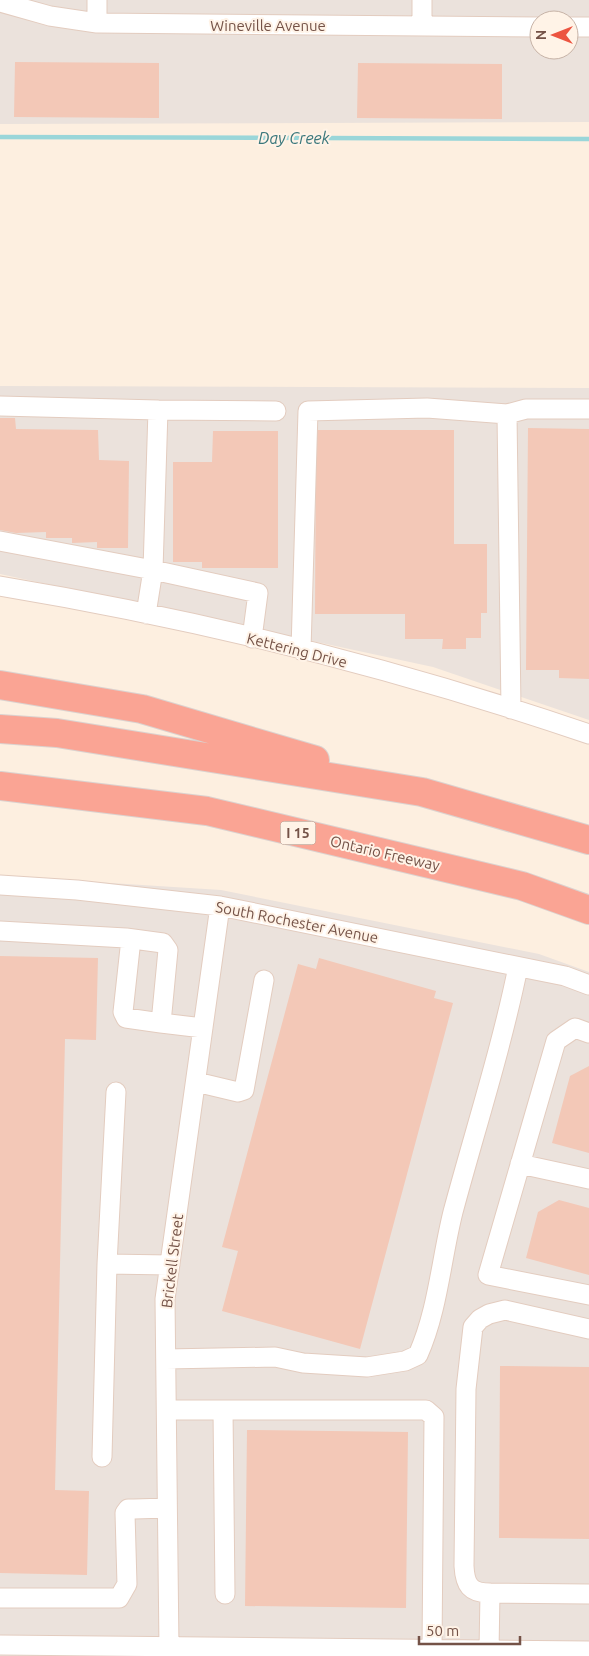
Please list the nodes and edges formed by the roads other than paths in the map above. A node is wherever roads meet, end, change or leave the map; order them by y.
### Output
1 (97, 0) edge
2 (422, 0) edge
3 (0, 2) edge
4 (97, 23) junction
5 (422, 26) junction
6 (529, 27) edge
7 (0, 406) edge
8 (589, 409) edge
9 (158, 410) junction
10 (276, 411) dead end
11 (507, 414) junction
12 (0, 541) edge
13 (154, 570) junction
14 (0, 586) edge
15 (146, 614) junction
16 (252, 638) junction
17 (301, 650) junction
18 (0, 685) edge
19 (511, 709) junction
20 (0, 729) edge
21 (589, 734) edge
22 (0, 786) edge
23 (422, 792) junction
24 (589, 840) edge
25 (0, 885) edge
26 (220, 906) junction
27 (589, 910) edge
28 (0, 931) edge
29 (131, 939) junction
30 (518, 967) junction
31 (264, 980) dead end
32 (589, 985) edge
33 (161, 1023) junction
34 (203, 1028) junction
35 (589, 1033) edge
36 (196, 1082) junction
37 (116, 1092) dead end
38 (520, 1164) junction
39 (589, 1179) edge
40 (107, 1264) junction
41 (170, 1265) junction
42 (589, 1295) edge
43 (589, 1329) edge
44 (166, 1359) junction
45 (166, 1410) junction
46 (223, 1410) junction
47 (102, 1456) dead end
48 (167, 1508) junction
49 (490, 1593) junction
50 (225, 1594) dead end
51 (589, 1594) edge
52 (0, 1598) edge
53 (0, 1645) edge
54 (169, 1648) junction
55 (432, 1650) junction
56 (489, 1651) junction
57 (589, 1651) edge
58 (91, 1652) edge
59 (249, 1652) edge
60 (302, 1653) edge
61 (568, 1654) edge

1 - 4 street
2 - 5 street
3 - 4 street, Wineville Avenue
4 - 5 street, Wineville Avenue
5 - 6 street, Wineville Avenue
7 - 9 street
8 - 11 street
9 - 10 street
9 - 13 street
11 - 17 street
11 - 19 street
12 - 13 street
13 - 15 street
13 - 16 street
14 - 15 street, Kettering Drive
15 - 16 street, Kettering Drive
16 - 17 street, Kettering Drive
17 - 19 street, Kettering Drive
18 - 23 highway
19 - 21 street, Kettering Drive
20 - 23 highway
22 - 27 highway, Ontario Freeway / I 15
23 - 24 highway
25 - 26 street, South Rochester Avenue
26 - 30 street, South Rochester Avenue
26 - 34 street, Brickell Street
28 - 29 street
29 - 33 street
29 - 33 street
30 - 32 street, South Rochester Avenue
30 - 44 street
31 - 36 street
33 - 34 street
34 - 36 street, Brickell Street
35 - 38 street
36 - 41 street, Brickell Street
37 - 40 street
38 - 39 street
38 - 42 street
40 - 41 street
40 - 47 street
41 - 44 street, Brickell Street
43 - 49 street
44 - 45 street, Brickell Street
45 - 46 street
45 - 48 street, Brickell Street
46 - 50 street
46 - 55 street
48 - 52 street
48 - 54 street, Brickell Street
49 - 51 street
49 - 56 street
53 - 58 street
54 - 58 street
54 - 59 street
55 - 56 street
55 - 60 street
56 - 61 street
57 - 61 street
59 - 60 street

